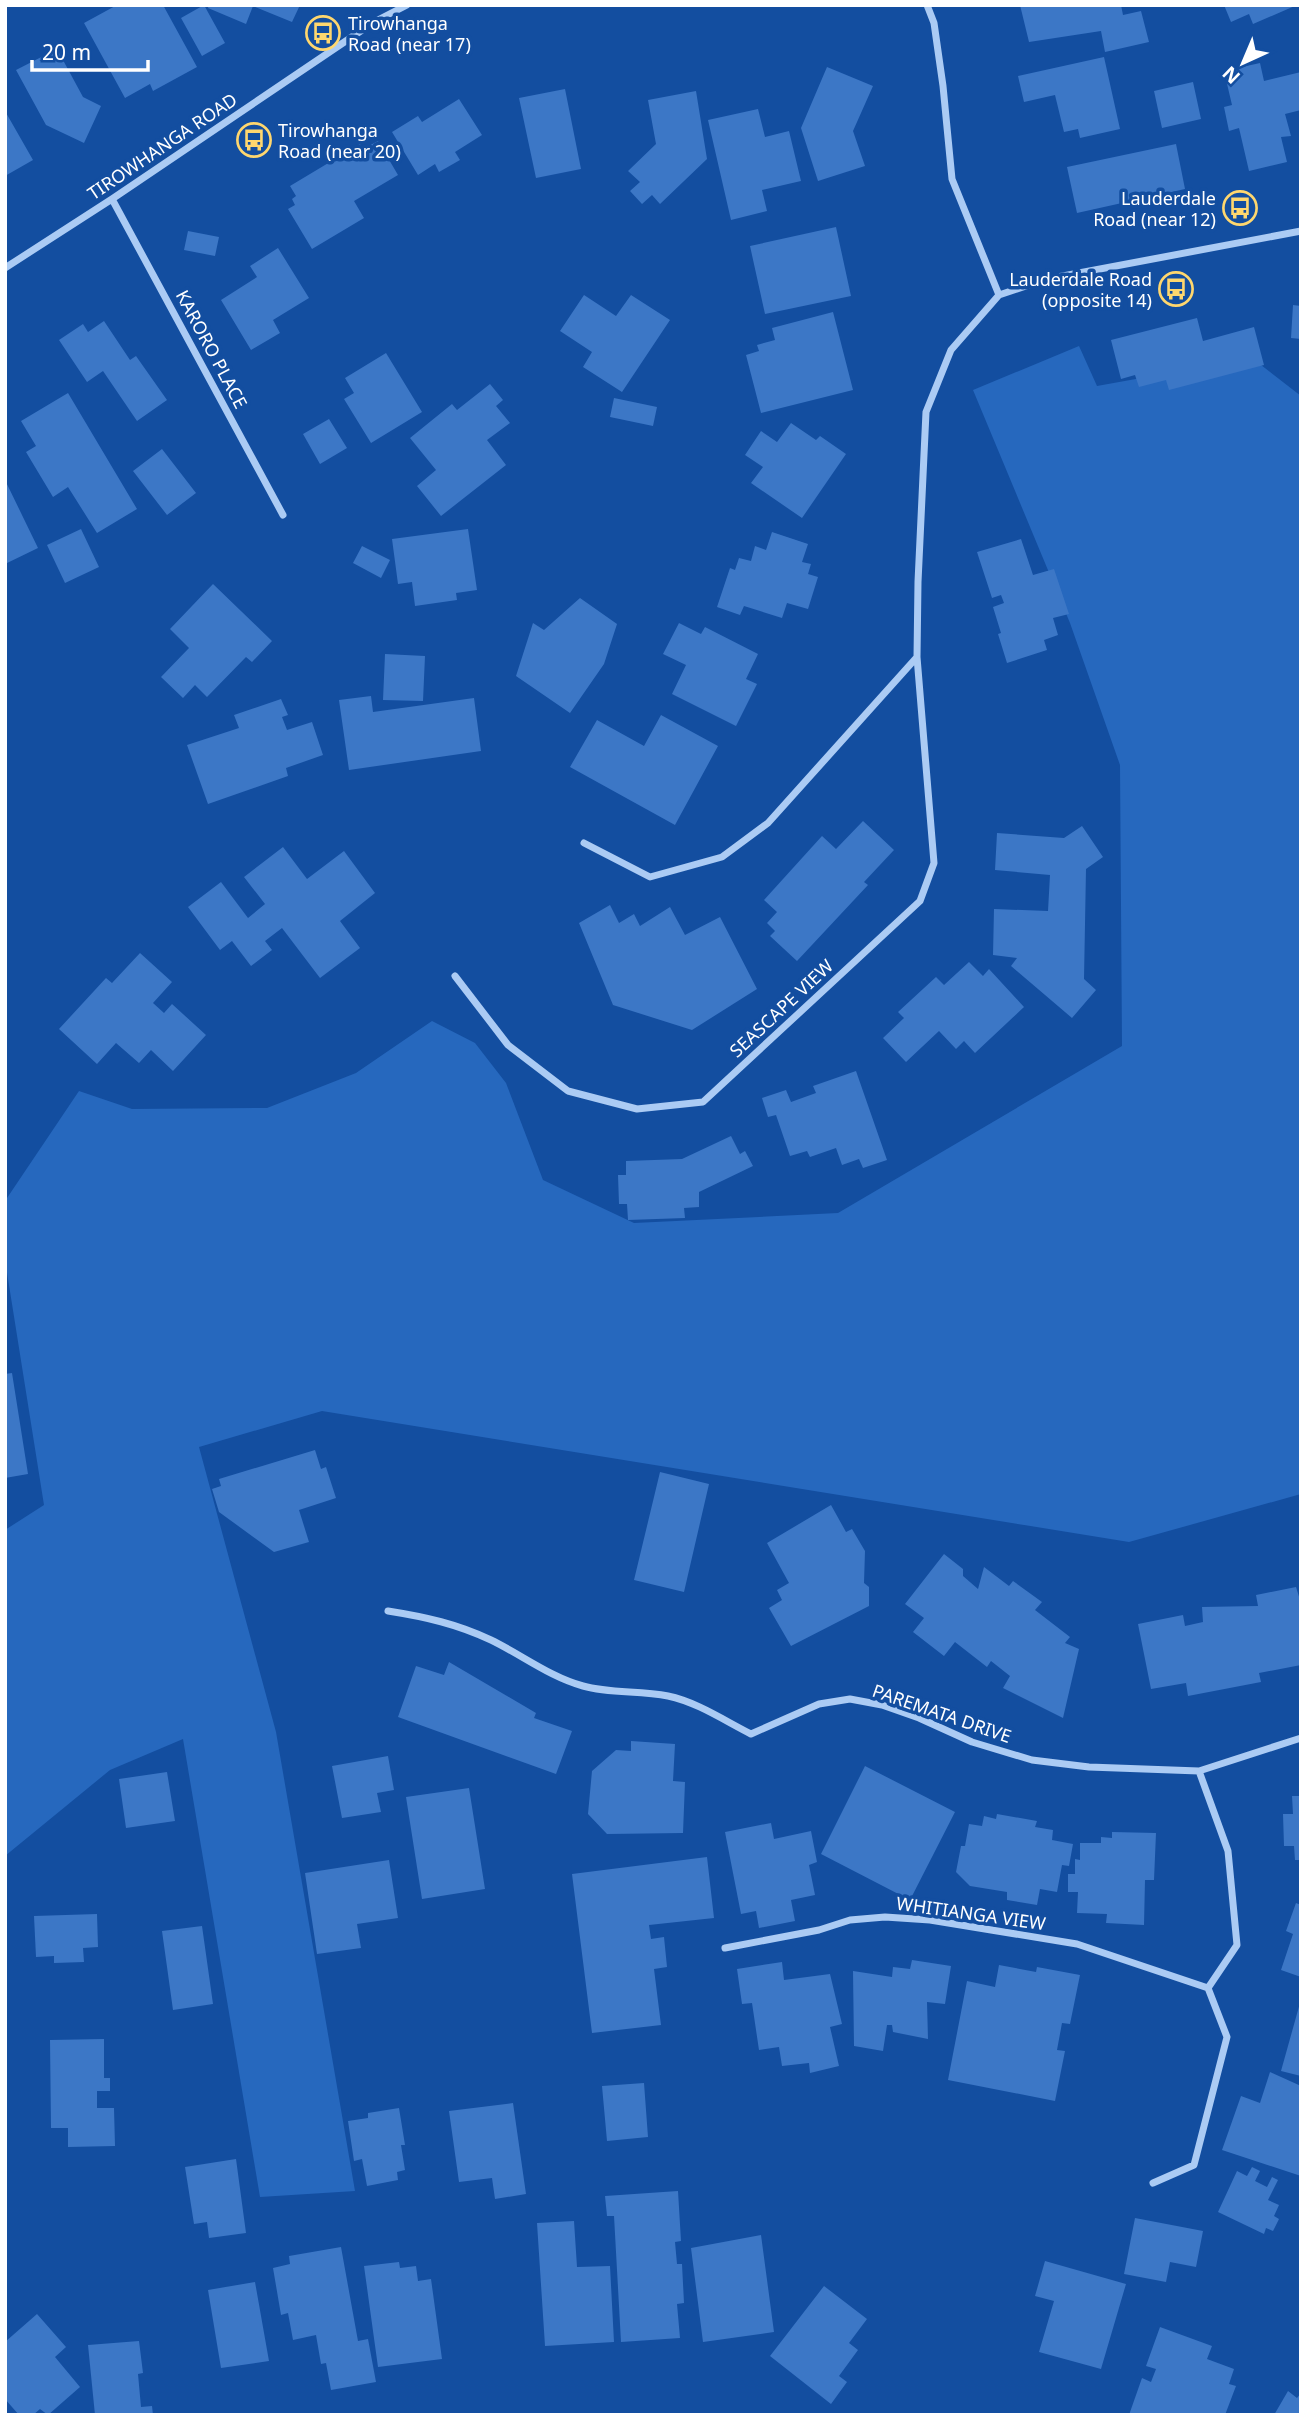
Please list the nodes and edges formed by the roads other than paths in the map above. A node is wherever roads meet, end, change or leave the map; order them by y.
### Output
1 (407, 5) edge
2 (927, 5) edge
3 (112, 199) junction
4 (1301, 231) edge
5 (5, 268) edge
6 (999, 295) junction
7 (284, 515) dead end
8 (918, 657) junction
9 (584, 843) dead end
10 (455, 976) dead end
11 (388, 1611) dead end
12 (1301, 1738) edge
13 (1199, 1771) junction
14 (725, 1948) dead end
15 (1208, 1988) junction
16 (1153, 2183) dead end

1 - 3 street, TIROWHANGA ROAD
2 - 6 street
3 - 5 street, TIROWHANGA ROAD
3 - 7 street, KARORO PLACE
4 - 6 street
6 - 8 street, SEASCAPE VIEW
8 - 9 street
8 - 10 street, SEASCAPE VIEW
11 - 13 street, PAREMATA DRIVE
12 - 13 street, PAREMATA DRIVE
13 - 15 street
14 - 15 street, WHITIANGA VIEW
15 - 16 street

